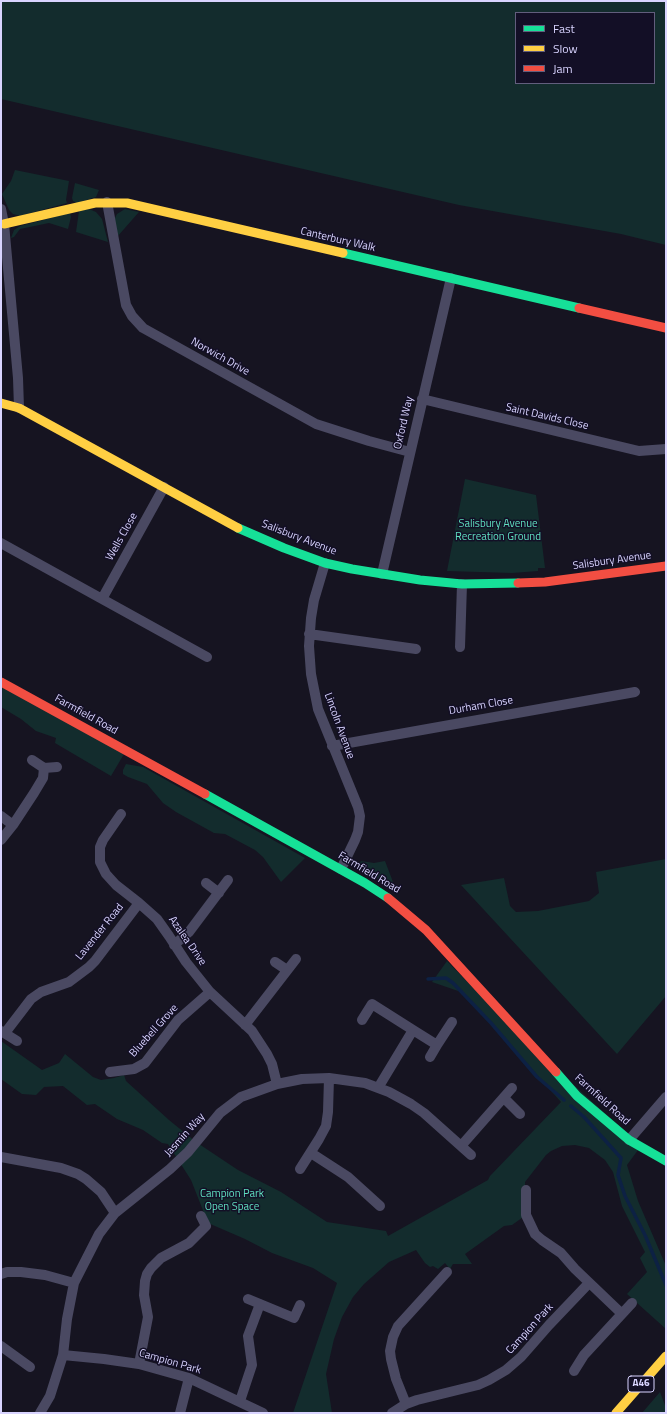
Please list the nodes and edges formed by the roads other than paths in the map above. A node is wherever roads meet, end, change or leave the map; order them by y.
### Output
1 (107, 202) junction
2 (1, 208) edge
3 (4, 224) junction
4 (4, 258) edge
5 (451, 278) junction
6 (666, 328) edge
7 (422, 399) junction
8 (1, 403) edge
9 (20, 408) junction
10 (666, 449) edge
11 (410, 452) junction
12 (164, 487) junction
13 (1, 544) edge
14 (325, 563) junction
15 (666, 566) edge
16 (382, 574) junction
17 (462, 584) junction
18 (102, 599) junction
19 (309, 634) junction
20 (460, 647) dead end
21 (416, 649) dead end
22 (207, 657) dead end
23 (1, 682) edge
24 (635, 692) dead end
25 (332, 746) junction
26 (32, 760) dead end
27 (57, 767) dead end
28 (44, 768) junction
29 (122, 814) dead end
30 (1, 816) edge
31 (13, 825) junction
32 (1, 840) edge
33 (341, 869) junction
34 (228, 880) dead end
35 (206, 883) dead end
36 (219, 893) junction
37 (139, 903) junction
38 (174, 944) junction
39 (296, 959) dead end
40 (276, 962) dead end
41 (287, 970) junction
42 (210, 992) junction
43 (362, 1020) dead end
44 (452, 1022) dead end
45 (245, 1025) junction
46 (413, 1030) junction
47 (3, 1032) edge
48 (17, 1041) dead end
49 (437, 1045) junction
50 (430, 1057) dead end
51 (110, 1072) dead end
52 (329, 1078) junction
53 (276, 1084) junction
54 (378, 1088) junction
55 (512, 1088) dead end
56 (666, 1097) edge
57 (504, 1098) junction
58 (520, 1114) dead end
59 (629, 1140) junction
60 (461, 1146) junction
61 (311, 1153) junction
62 (471, 1155) dead end
63 (1, 1157) edge
64 (666, 1161) edge
65 (300, 1169) dead end
66 (526, 1190) dead end
67 (380, 1206) dead end
68 (115, 1213) junction
69 (201, 1216) dead end
70 (447, 1272) dead end
71 (1, 1274) edge
72 (74, 1283) junction
73 (589, 1283) junction
74 (248, 1299) dead end
75 (632, 1302) dead end
76 (260, 1304) junction
77 (300, 1305) dead end
78 (622, 1313) junction
79 (1, 1346) edge
80 (63, 1355) junction
81 (666, 1356) edge
82 (139, 1364) junction
83 (30, 1366) dead end
84 (574, 1371) dead end
85 (189, 1378) junction
86 (240, 1401) junction
87 (406, 1404) junction
88 (40, 1413) edge
89 (180, 1413) edge
90 (263, 1413) edge
91 (392, 1413) edge
92 (616, 1413) edge

1 - 3 street, Canterbury Walk
1 - 5 street, Canterbury Walk
1 - 11 street, Norwich Drive
2 - 3 street
3 - 4 street
4 - 9 street
5 - 6 street, Canterbury Walk
5 - 7 street, Oxford Way
7 - 10 street, Saint Davids Close
7 - 11 street, Oxford Way
8 - 9 street, Salisbury Avenue
9 - 12 street, Salisbury Avenue
11 - 16 street, Oxford Way
12 - 14 street, Salisbury Avenue
12 - 18 street, Wells Close
13 - 18 street
14 - 16 street, Salisbury Avenue
14 - 19 street, Lincoln Avenue
15 - 17 street, Salisbury Avenue
16 - 17 street, Salisbury Avenue
17 - 20 street
18 - 22 street
19 - 21 street
19 - 25 street, Lincoln Avenue
23 - 33 street, Farmfield Road
24 - 25 street, Durham Close
25 - 33 street, Lincoln Avenue
26 - 28 street
27 - 28 street
28 - 31 street
29 - 37 street, Azalea Drive
30 - 31 street
31 - 32 street
33 - 59 street, Farmfield Road
34 - 36 street
35 - 36 street
36 - 38 street
37 - 38 street, Azalea Drive
37 - 47 street, Lavender Road
38 - 42 street, Azalea Drive
39 - 41 street
40 - 41 street
41 - 45 street
42 - 45 street, Azalea Drive
42 - 51 street, Bluebell Grove
43 - 46 street
44 - 49 street
45 - 53 street, Azalea Drive
46 - 49 street
46 - 54 street
47 - 48 street, Lavender Road
49 - 50 street
52 - 53 street, Jasmin Way
52 - 54 street, Jasmin Way
52 - 61 street
53 - 68 street, Jasmin Way
54 - 60 street, Jasmin Way
55 - 57 street
56 - 59 street
57 - 58 street
57 - 60 street
59 - 64 street, Farmfield Road
60 - 62 street, Jasmin Way
61 - 65 street
61 - 67 street
63 - 68 street
66 - 73 street
68 - 72 street, Jasmin Way
69 - 82 street
70 - 87 street
71 - 72 street
72 - 80 street, Jasmin Way
73 - 78 street
73 - 87 street, Campion Park
74 - 76 street
75 - 78 street
76 - 77 street
76 - 86 street
78 - 84 street
79 - 83 street
80 - 82 street, Campion Park
80 - 88 street, Jasmin Way
81 - 92 street, A46
82 - 85 street, Campion Park
85 - 86 street, Campion Park
85 - 89 street
86 - 90 street, Campion Park
87 - 91 street, Campion Park

